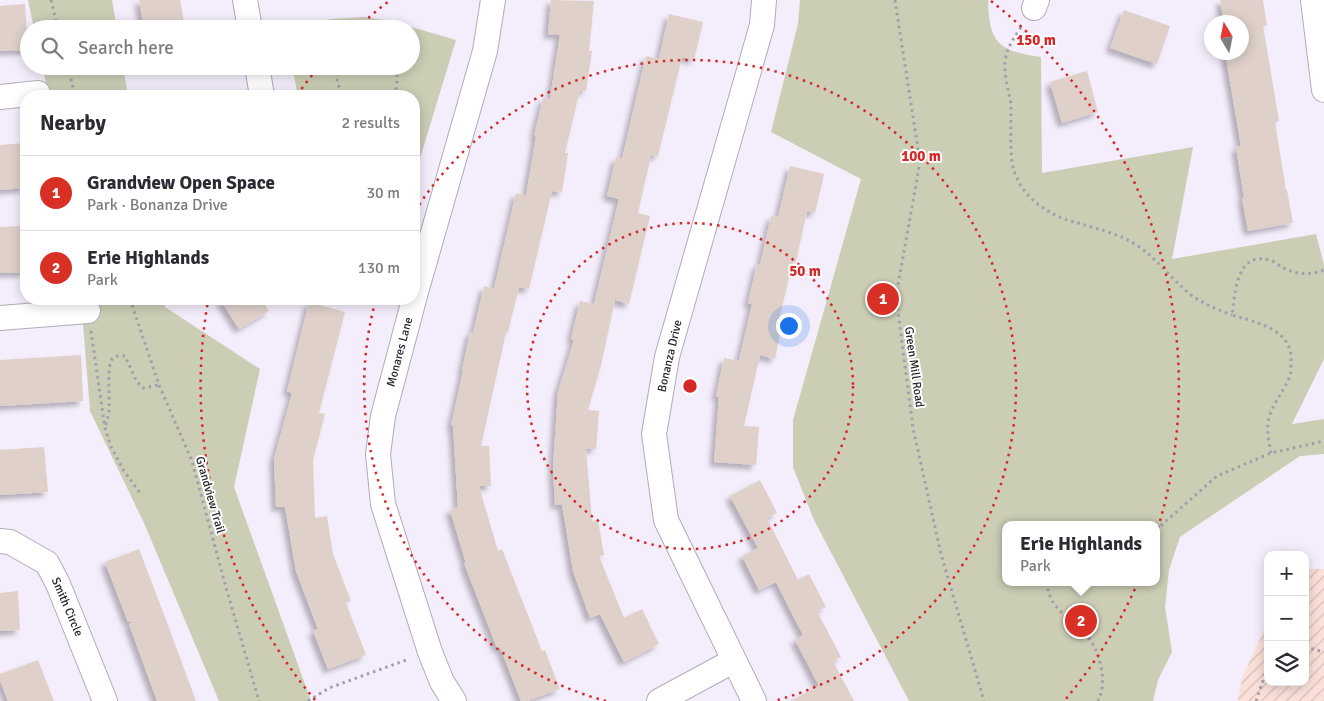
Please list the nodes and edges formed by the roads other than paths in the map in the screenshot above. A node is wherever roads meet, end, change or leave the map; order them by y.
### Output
1 (245, 0) edge
2 (493, 0) edge
3 (764, 0) edge
4 (1313, 0) edge
5 (248, 20) edge
6 (258, 75) edge
7 (261, 90) edge
8 (1324, 90) edge
9 (20, 95) edge
10 (0, 97) edge
11 (420, 274) edge
12 (411, 305) edge
13 (88, 311) road end
14 (0, 318) edge
15 (0, 541) edge
16 (734, 660) junction
17 (105, 701) edge
18 (454, 701) edge
19 (659, 701) edge
20 (754, 701) edge

1 - 5 street
2 - 11 street, Monares Lane
3 - 16 street, Bonanza Drive
4 - 8 street
6 - 7 street
9 - 10 street
12 - 18 street, Monares Lane
13 - 14 street
15 - 17 street, Smith Circle
16 - 19 street
16 - 20 street, Bonanza Drive

